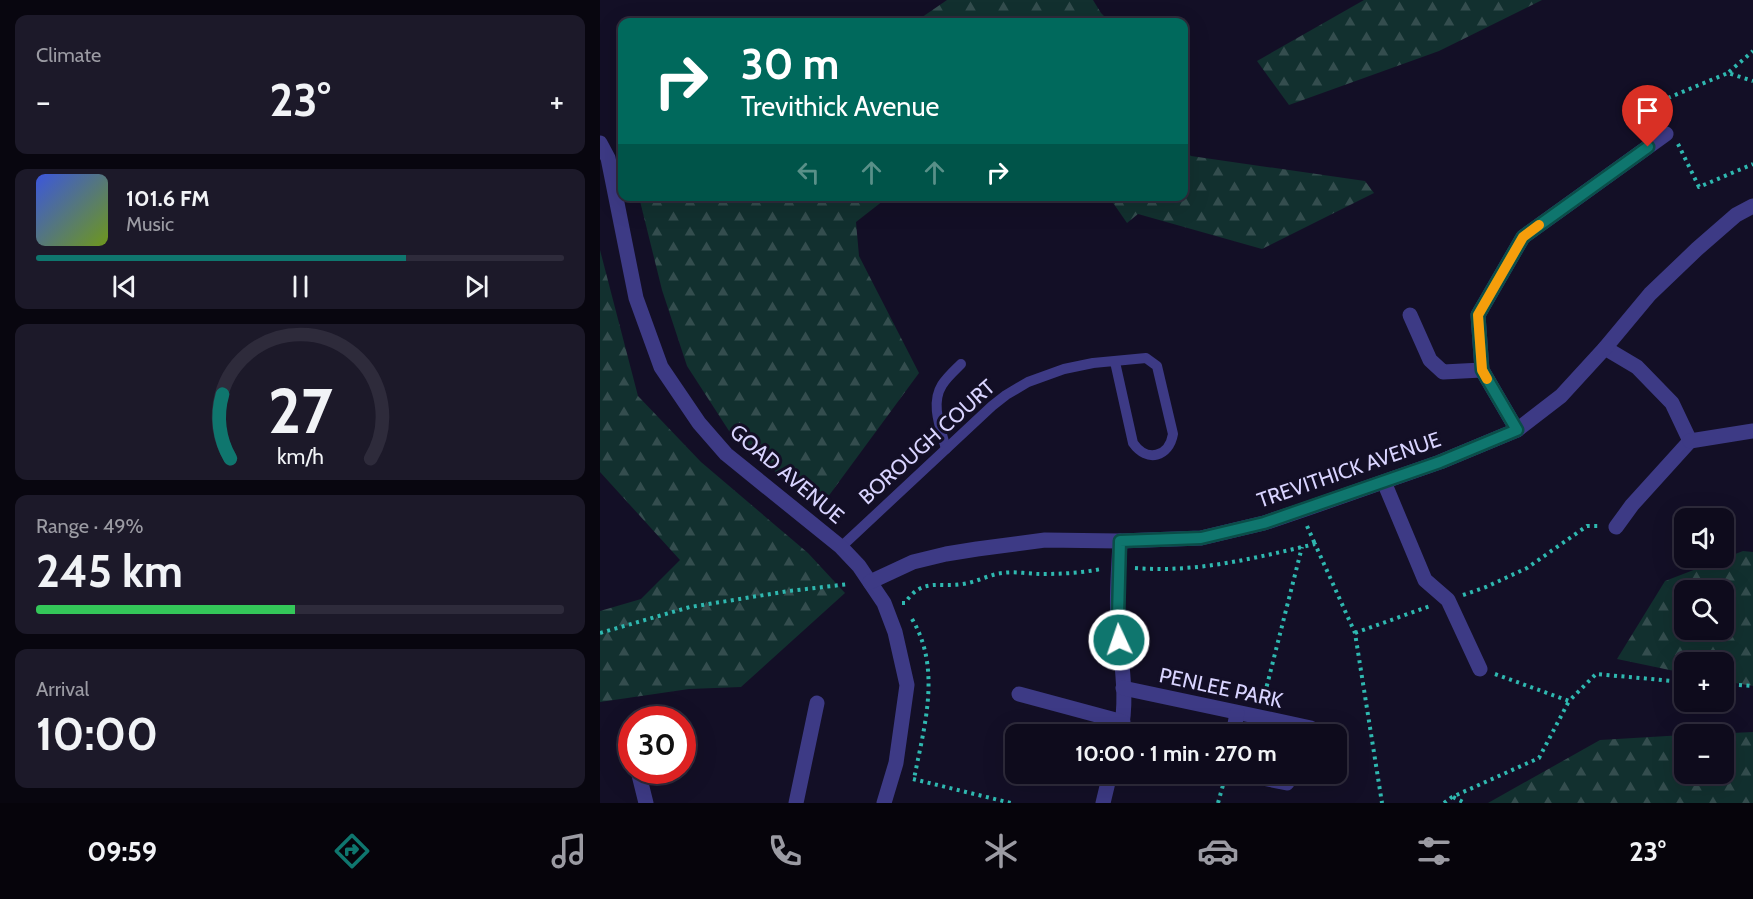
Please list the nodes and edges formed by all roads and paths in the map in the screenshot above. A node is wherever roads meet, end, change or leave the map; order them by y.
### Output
1 (1753, 51) edge
2 (1728, 73) junction
3 (1753, 81) edge
4 (1666, 134) junction
5 (600, 143) edge
6 (1753, 164) edge
7 (1753, 206) edge
8 (1410, 315) dead end
9 (1605, 348) junction
10 (1115, 362) junction
11 (961, 364) dead end
12 (1482, 370) junction
13 (1517, 430) junction
14 (1753, 431) edge
15 (1690, 441) junction
16 (946, 449) junction
17 (1384, 482) junction
18 (1616, 527) joint
19 (1120, 541) junction
20 (841, 547) junction
21 (1302, 547) junction
22 (1119, 567) junction
23 (870, 582) junction
24 (1448, 600) junction
25 (884, 603) junction
26 (600, 633) edge
27 (1355, 633) junction
28 (1480, 669) joint
29 (1674, 681) edge
30 (1734, 685) edge
31 (1753, 686) edge
32 (1123, 688) junction
33 (1019, 694) dead end
34 (1569, 701) junction
35 (817, 704) dead end
36 (1237, 712) junction
37 (1259, 717) junction
38 (1110, 724) edge
39 (1122, 724) edge
40 (1235, 724) edge
41 (1292, 724) edge
42 (893, 774) junction
43 (641, 784) edge
44 (1108, 784) edge
45 (1224, 784) edge
46 (1452, 796) junction
47 (646, 803) edge
48 (796, 803) edge
49 (884, 803) edge
50 (1011, 803) edge
51 (1103, 803) edge
52 (1218, 803) edge
53 (1382, 803) edge
54 (1444, 803) edge
55 (1465, 803) edge

1 - 2 path
2 - 3 path
2 - 4 path
4 - 6 path
4 - 12 street
5 - 20 street, GOAD AVENUE
7 - 9 street, TREVITHICK AVENUE
8 - 12 street
9 - 13 street, TREVITHICK AVENUE
9 - 15 street
10 - 10 lane, BOROUGH COURT
10 - 16 lane, BOROUGH COURT
11 - 16 lane
12 - 13 street
13 - 17 street, TREVITHICK AVENUE
14 - 15 street
15 - 18 street
16 - 20 lane, BOROUGH COURT
17 - 19 street, TREVITHICK AVENUE
17 - 24 street
18 - 24 path
19 - 22 street
19 - 23 street, TREVITHICK AVENUE
20 - 23 street, GOAD AVENUE
21 - 22 path
21 - 27 path
21 - 37 path
22 - 25 path
22 - 32 street
23 - 25 street, GOAD AVENUE
23 - 26 path
24 - 27 path
24 - 28 street
25 - 42 street, GOAD AVENUE
27 - 53 path
28 - 34 path
29 - 34 path
30 - 31 path
32 - 36 street, PENLEE PARK
32 - 39 street
33 - 38 street
34 - 46 path
35 - 48 street
36 - 37 street, PENLEE PARK
36 - 40 street
37 - 41 street, PENLEE PARK
42 - 49 street, GOAD AVENUE
42 - 50 path
43 - 47 street
44 - 51 street
45 - 52 path
46 - 54 path
46 - 55 path

